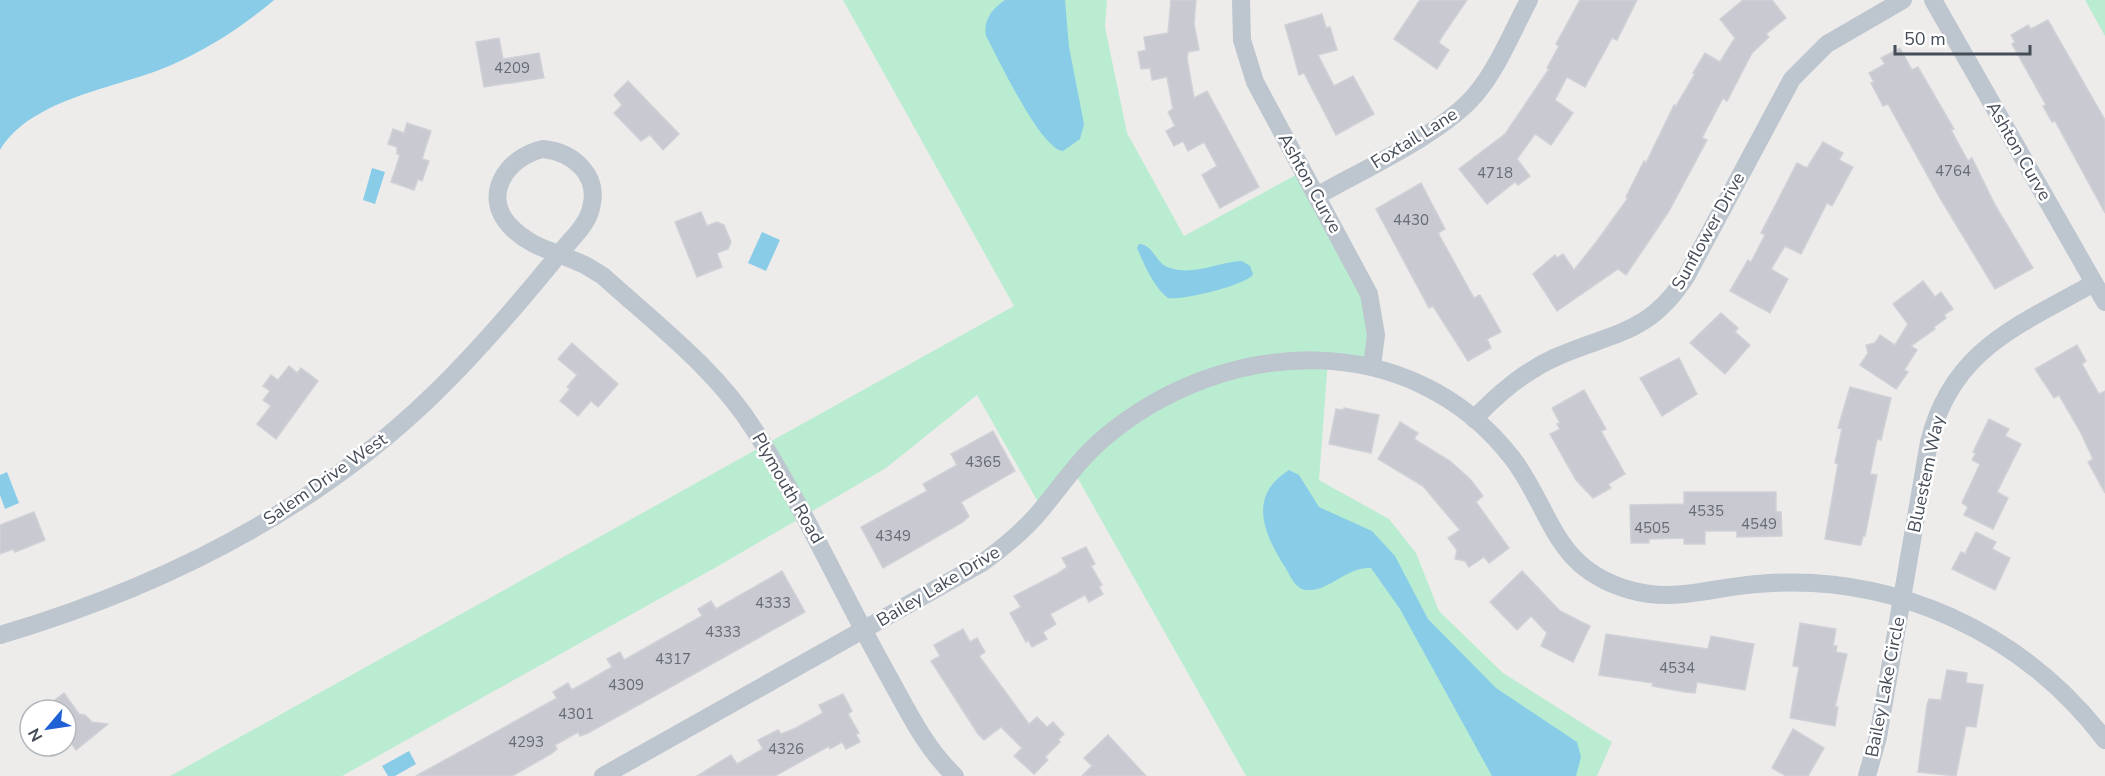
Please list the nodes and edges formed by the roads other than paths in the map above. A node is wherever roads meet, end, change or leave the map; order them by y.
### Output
1 (1241, 0) edge
2 (1529, 0) edge
3 (1903, 0) edge
4 (1933, 0) edge
5 (1317, 196) junction
6 (559, 254) junction
7 (2094, 283) junction
8 (2105, 302) edge
9 (1372, 366) junction
10 (1474, 419) junction
11 (1902, 597) junction
12 (863, 630) junction
13 (0, 634) edge
14 (2105, 740) edge
15 (603, 776) edge
16 (955, 776) edge
17 (1867, 776) edge

1 - 5 street, Ashton Curve
2 - 5 street, Foxtail Lane
3 - 10 street, Sunflower Drive
4 - 7 street, Ashton Curve
5 - 9 street, Ashton Curve
6 - 6 street, Salem Drive West
6 - 12 street, Plymouth Road
6 - 13 street, Salem Drive West
7 - 8 street, Ashton Curve
7 - 11 street, Bluestem Way
9 - 10 street, Bailey Lake Drive
9 - 12 street, Bailey Lake Drive
10 - 11 street, Bailey Lake Drive
11 - 14 street, Bailey Lake Drive
11 - 17 street, Bailey Lake Circle
12 - 15 street, Bailey Lake Drive
12 - 16 street, Plymouth Road

